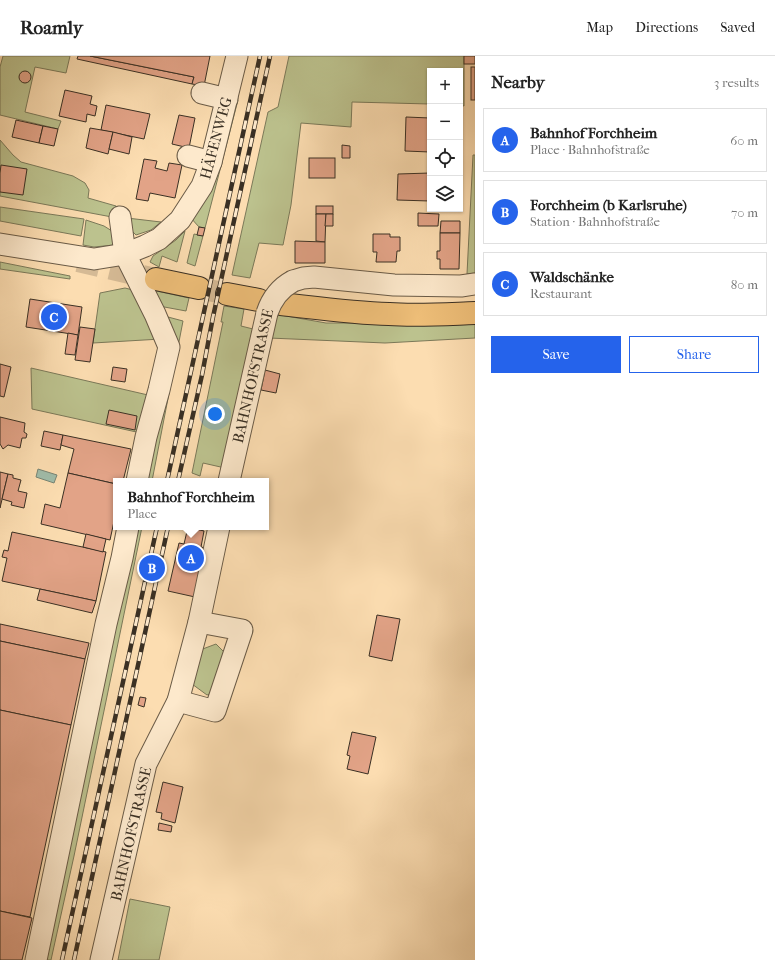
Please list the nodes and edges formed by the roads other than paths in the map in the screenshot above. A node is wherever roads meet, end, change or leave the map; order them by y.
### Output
1 (236, 56) edge
2 (202, 93) dead end
3 (227, 99) junction
4 (188, 156) dead end
5 (211, 162) junction
6 (120, 218) dead end
7 (0, 244) edge
8 (124, 254) junction
9 (156, 279) tunnel mouth
10 (475, 284) edge
11 (199, 288) tunnel mouth
12 (227, 294) tunnel mouth
13 (269, 306) junction
14 (475, 313) edge
15 (138, 478) edge
16 (230, 478) edge
17 (127, 530) edge
18 (218, 530) edge
19 (199, 622) junction
20 (178, 701) junction
21 (36, 960) edge
22 (101, 960) edge

1 - 3 street, HÄFENWEG
2 - 3 street
3 - 5 street, HÄFENWEG
4 - 5 street
5 - 8 street, HÄFENWEG
6 - 8 street
7 - 8 street, HÄFENWEG
8 - 15 street
9 - 11 main road
10 - 13 street, BAHNHOFSTRASSE, bridge
12 - 13 main road
13 - 14 main road
13 - 16 street, BAHNHOFSTRASSE
17 - 21 street
18 - 19 street, BAHNHOFSTRASSE
19 - 20 street, BAHNHOFSTRASSE
19 - 20 street
20 - 22 street, BAHNHOFSTRASSE

